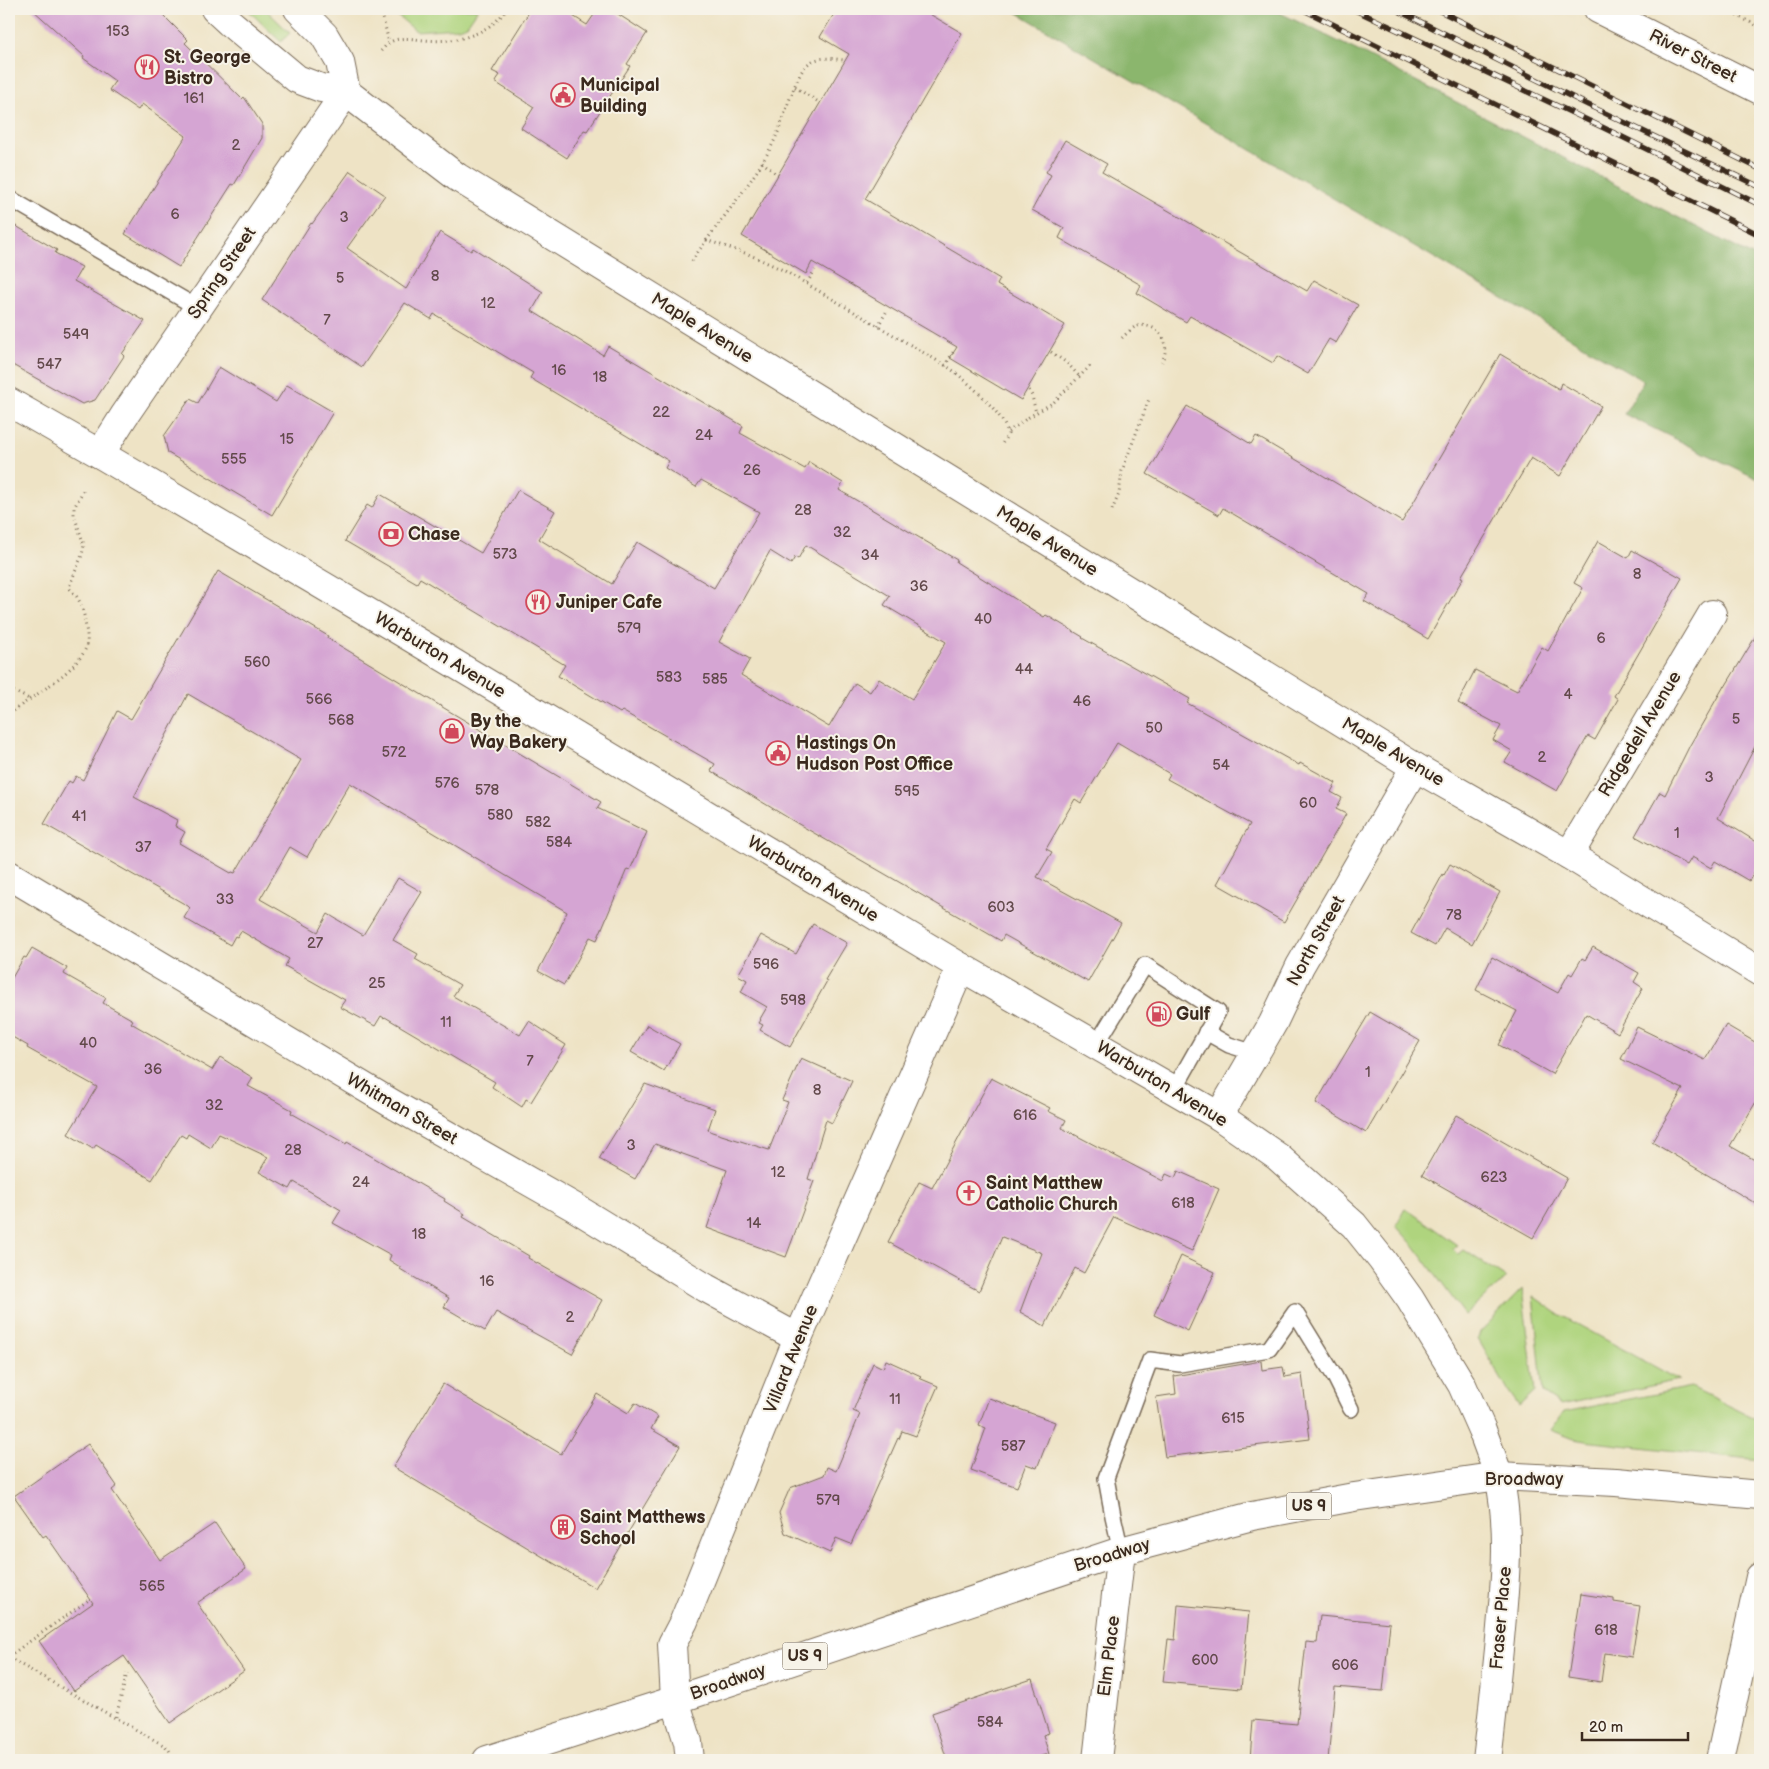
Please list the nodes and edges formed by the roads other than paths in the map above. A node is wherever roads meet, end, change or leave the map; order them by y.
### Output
1 (215, 9) edge
2 (298, 9) edge
3 (1598, 9) edge
4 (1760, 90) edge
5 (346, 92) junction
6 (9, 198) edge
7 (198, 308) junction
8 (9, 402) edge
9 (100, 454) junction
10 (1712, 614) dead end
11 (1415, 767) junction
12 (1569, 855) junction
13 (9, 875) edge
14 (961, 967) junction
15 (1760, 972) edge
16 (1206, 1032) junction
17 (1096, 1045) junction
18 (1255, 1053) junction
19 (1174, 1090) junction
20 (1218, 1116) junction
21 (798, 1338) junction
22 (1351, 1409) dead end
23 (1499, 1476) junction
24 (1760, 1495) edge
25 (1121, 1551) junction
26 (1760, 1577) edge
27 (675, 1700) junction
28 (487, 1760) edge
29 (690, 1760) edge
30 (1097, 1760) edge
31 (1487, 1760) edge
32 (1720, 1760) edge

1 - 5 street
2 - 5 street
3 - 4 street, River Street
5 - 7 street, Spring Street
5 - 11 street, Maple Avenue
6 - 7 lane
7 - 9 street, Spring Street
8 - 9 street, Warburton Avenue
9 - 14 street, Warburton Avenue
10 - 12 street, Ridgedell Avenue
11 - 12 street, Maple Avenue
11 - 18 street, North Street
12 - 15 street, Maple Avenue
13 - 21 street, Whitman Street
14 - 17 street, Warburton Avenue
14 - 21 street, Villard Avenue
16 - 17 lane
16 - 18 lane
16 - 19 lane
17 - 19 street, Warburton Avenue
18 - 20 street, North Street
19 - 20 street, Warburton Avenue
20 - 23 street, Warburton Avenue
21 - 27 street, Villard Avenue
22 - 25 lane
23 - 24 street, Broadway / US 9
23 - 25 street, Broadway / US 9
23 - 31 street, Fraser Place
25 - 27 street, Broadway / US 9
25 - 30 street, Elm Place
26 - 32 street
27 - 28 street, Broadway / US 9
27 - 29 street, Villard Avenue

